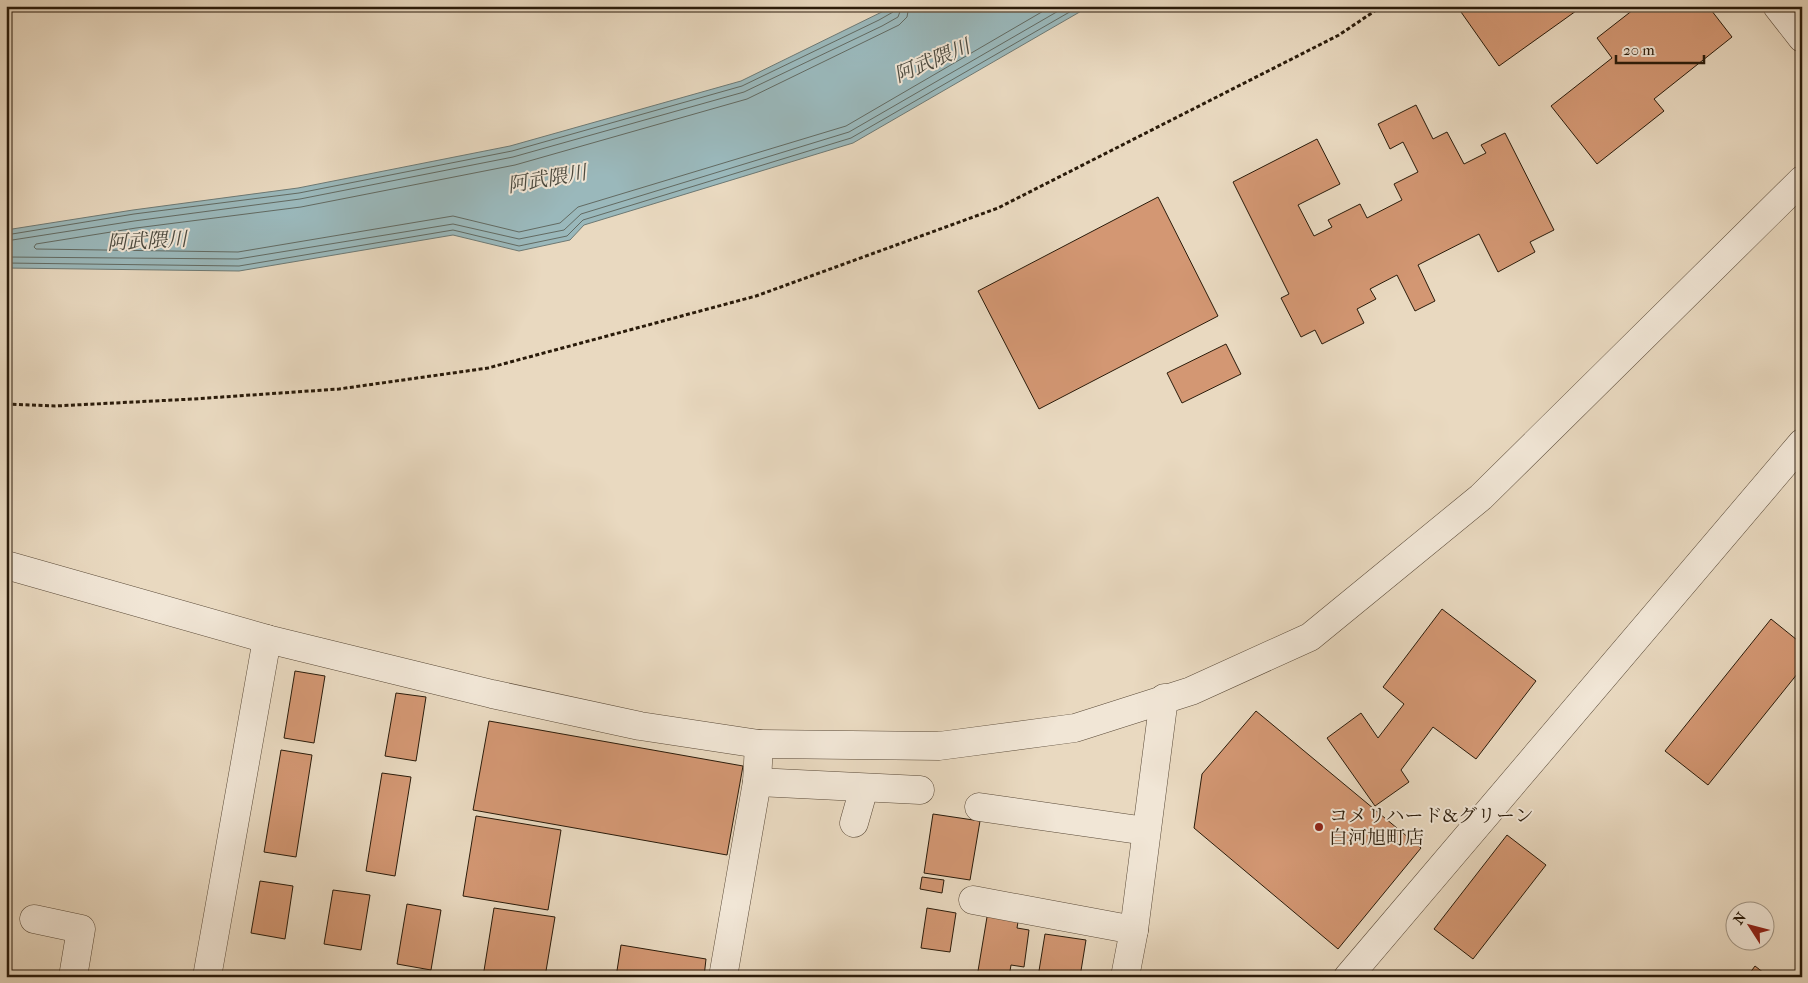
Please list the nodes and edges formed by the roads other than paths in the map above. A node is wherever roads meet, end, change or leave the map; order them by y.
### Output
1 (1776, 6) edge
2 (1802, 38) edge
3 (1802, 180) edge
4 (1802, 442) edge
5 (6, 565) edge
6 (267, 639) junction
7 (1164, 698) junction
8 (759, 744) junction
9 (757, 782) junction
10 (864, 788) junction
11 (920, 790) dead end
12 (979, 807) dead end
13 (854, 823) dead end
14 (1146, 831) junction
15 (973, 900) dead end
16 (34, 919) dead end
17 (1134, 930) junction
18 (73, 977) edge
19 (207, 977) edge
20 (723, 977) edge
21 (1125, 977) edge
22 (1348, 977) edge

1 - 2 street
3 - 7 street
4 - 22 street
5 - 6 street
6 - 8 street
6 - 19 street
7 - 8 street
7 - 14 street
8 - 9 street
9 - 10 street
9 - 20 street
10 - 11 street
10 - 13 street
12 - 14 street
14 - 17 street
15 - 17 street
16 - 18 street
17 - 21 street

